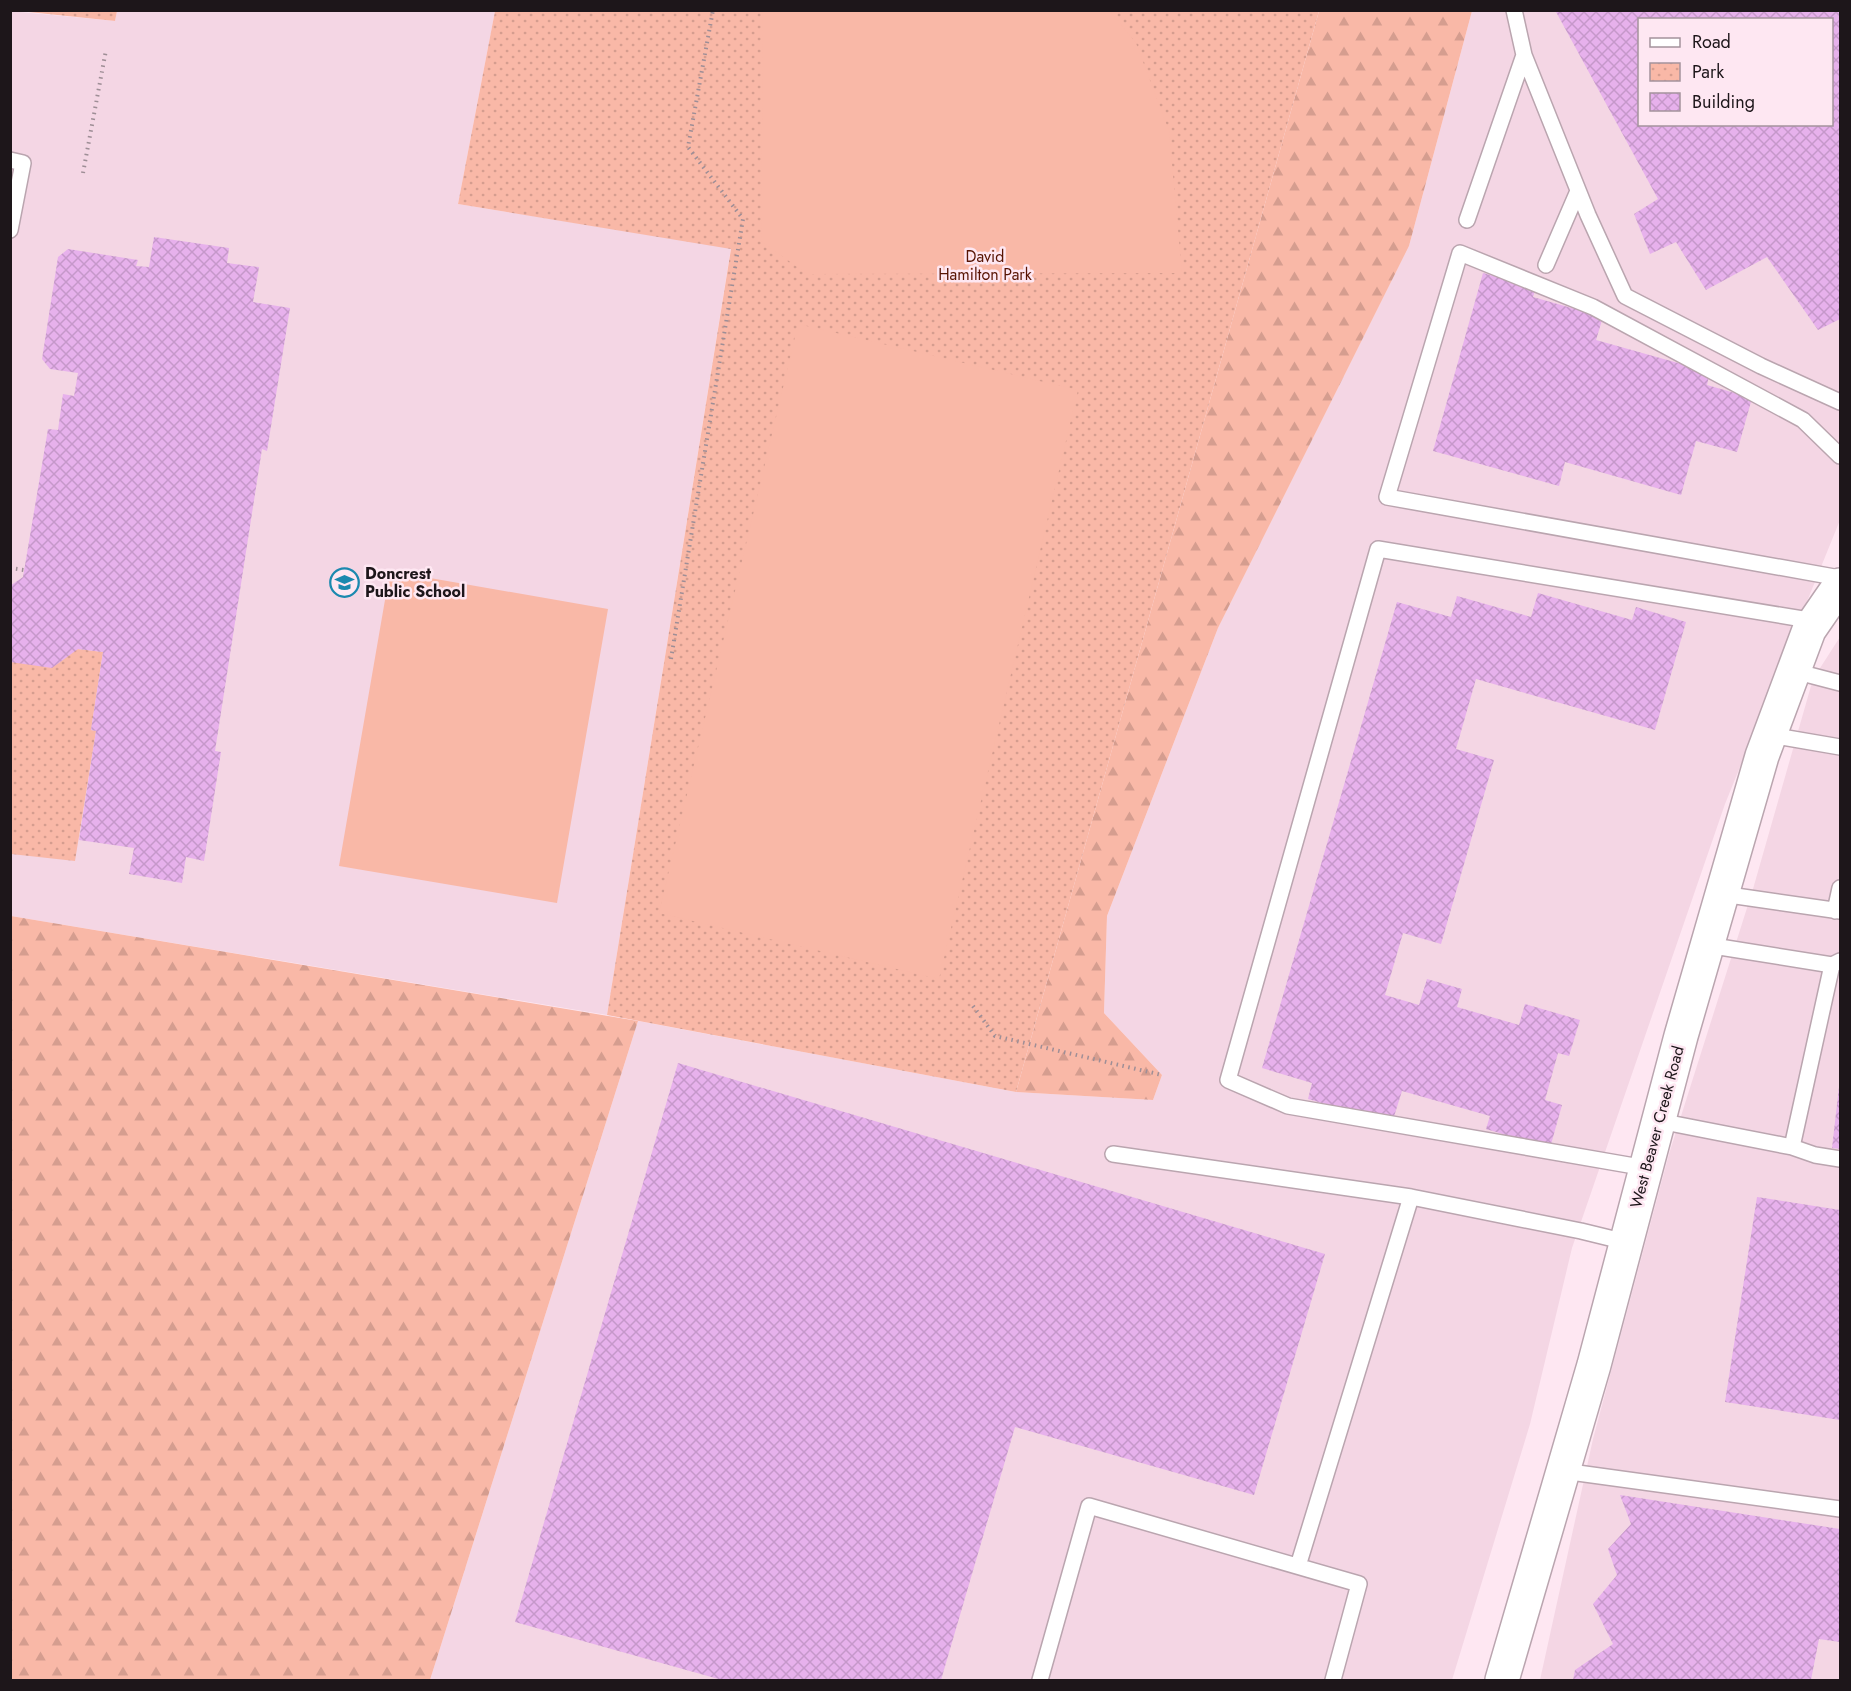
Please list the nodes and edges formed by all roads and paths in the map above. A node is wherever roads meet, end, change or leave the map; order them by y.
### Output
1 (713, 10) edge
2 (1514, 10) edge
3 (106, 50) dead end
4 (1524, 55) junction
5 (10, 160) edge
6 (83, 173) dead end
7 (1578, 191) junction
8 (1467, 220) dead end
9 (10, 230) edge
10 (1546, 265) dead end
11 (1840, 402) edge
12 (1840, 456) edge
13 (10, 568) edge
14 (24, 570) dead end
15 (1840, 578) edge
16 (1840, 585) edge
17 (1815, 621) junction
18 (671, 659) dead end
19 (1794, 671) junction
20 (1840, 683) edge
21 (1770, 735) junction
22 (1840, 747) edge
23 (1840, 888) edge
24 (1722, 894) junction
25 (1838, 911) edge
26 (1707, 945) junction
27 (1836, 963) edge
28 (973, 1006) dead end
29 (1162, 1075) dead end
30 (1659, 1121) junction
31 (1792, 1147) junction
32 (1113, 1154) dead end
33 (1840, 1159) edge
34 (1646, 1168) junction
35 (1411, 1197) junction
36 (1626, 1242) junction
37 (1563, 1471) junction
38 (1840, 1509) edge
39 (1298, 1566) junction
40 (1040, 1680) edge
41 (1333, 1680) edge
42 (1502, 1680) edge

1 - 18 path
2 - 4 lane
3 - 6 path
4 - 7 lane
4 - 8 lane
5 - 9 lane
7 - 10 lane
7 - 11 lane
12 - 15 lane
13 - 14 path
16 - 17 street, West Beaver Creek Road
17 - 19 street, West Beaver Creek Road
17 - 34 lane
19 - 20 lane
19 - 21 street, West Beaver Creek Road
21 - 22 lane
21 - 24 street, West Beaver Creek Road
23 - 25 lane
24 - 25 lane
24 - 26 street, West Beaver Creek Road
26 - 27 lane
26 - 30 street, West Beaver Creek Road
27 - 31 lane
28 - 29 path
30 - 31 lane
30 - 34 street, West Beaver Creek Road
31 - 33 lane
32 - 35 lane
34 - 36 street, West Beaver Creek Road
35 - 36 lane
35 - 39 lane
36 - 37 street, West Beaver Creek Road
37 - 38 lane
37 - 42 street, West Beaver Creek Road
39 - 40 lane
39 - 41 lane

